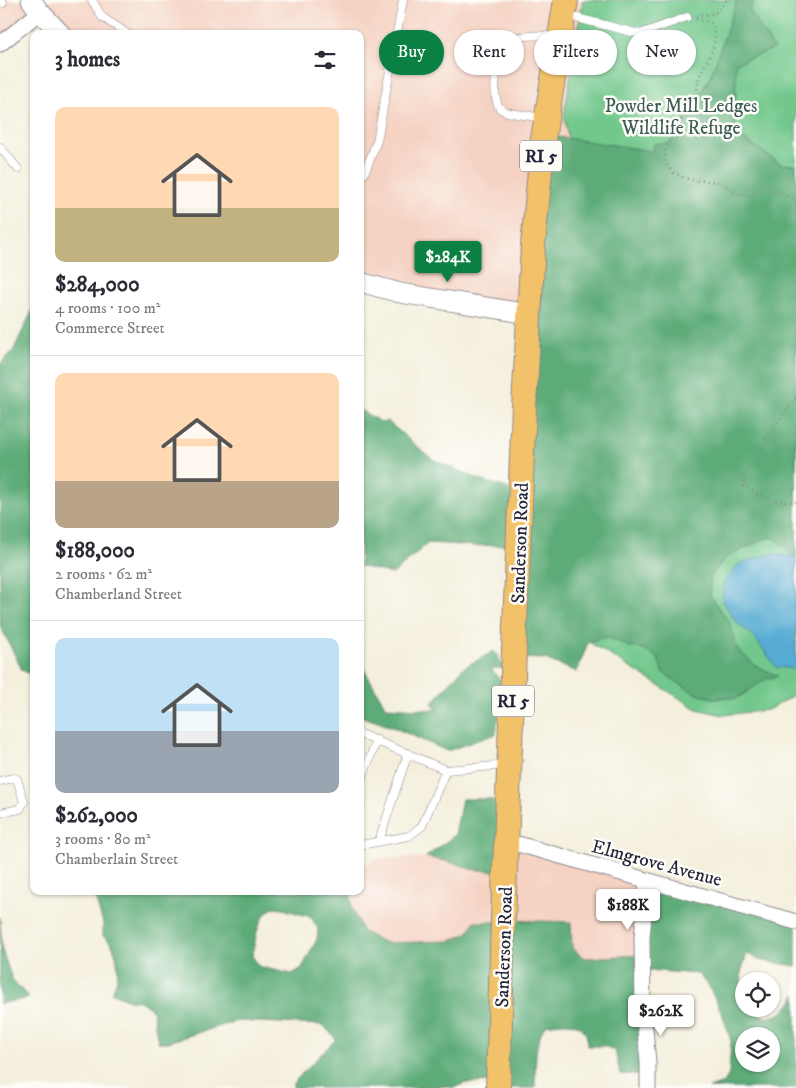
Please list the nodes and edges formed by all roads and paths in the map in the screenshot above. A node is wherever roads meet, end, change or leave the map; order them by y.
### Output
1 (92, 0) edge
2 (403, 0) edge
3 (728, 0) edge
4 (36, 6) edge
5 (563, 17) edge
6 (687, 17) junction
7 (57, 30) edge
8 (122, 30) edge
9 (0, 44) edge
10 (546, 118) junction
11 (0, 147) edge
12 (18, 169) dead end
13 (364, 174) edge
14 (796, 198) edge
15 (364, 283) edge
16 (529, 314) junction
17 (796, 398) edge
18 (796, 502) edge
19 (364, 735) edge
20 (377, 740) junction
21 (408, 752) junction
22 (510, 764) junction
23 (446, 770) junction
24 (364, 774) edge
25 (0, 780) edge
26 (0, 813) edge
27 (379, 841) junction
28 (507, 842) junction
29 (364, 843) edge
30 (647, 881) junction
31 (796, 922) edge
32 (498, 1088) edge
33 (648, 1088) edge

1 - 8 lane
2 - 13 lane
3 - 6 path
4 - 7 street
4 - 9 street
5 - 6 lane
5 - 10 main road, Sanderson Road / RI 5
5 - 10 lane
6 - 14 path
10 - 16 main road, Sanderson Road / RI 5
11 - 12 lane
15 - 16 street
16 - 22 main road, Sanderson Road / RI 5
17 - 18 path
19 - 20 lane
20 - 21 lane
20 - 24 lane
21 - 23 lane
21 - 27 lane
22 - 23 lane
22 - 28 main road, Sanderson Road / RI 5
23 - 27 lane
25 - 26 lane
27 - 29 lane
28 - 30 street, Elmgrove Avenue
28 - 32 main road, Sanderson Road / RI 5
30 - 31 street, Elmgrove Avenue
30 - 33 street

